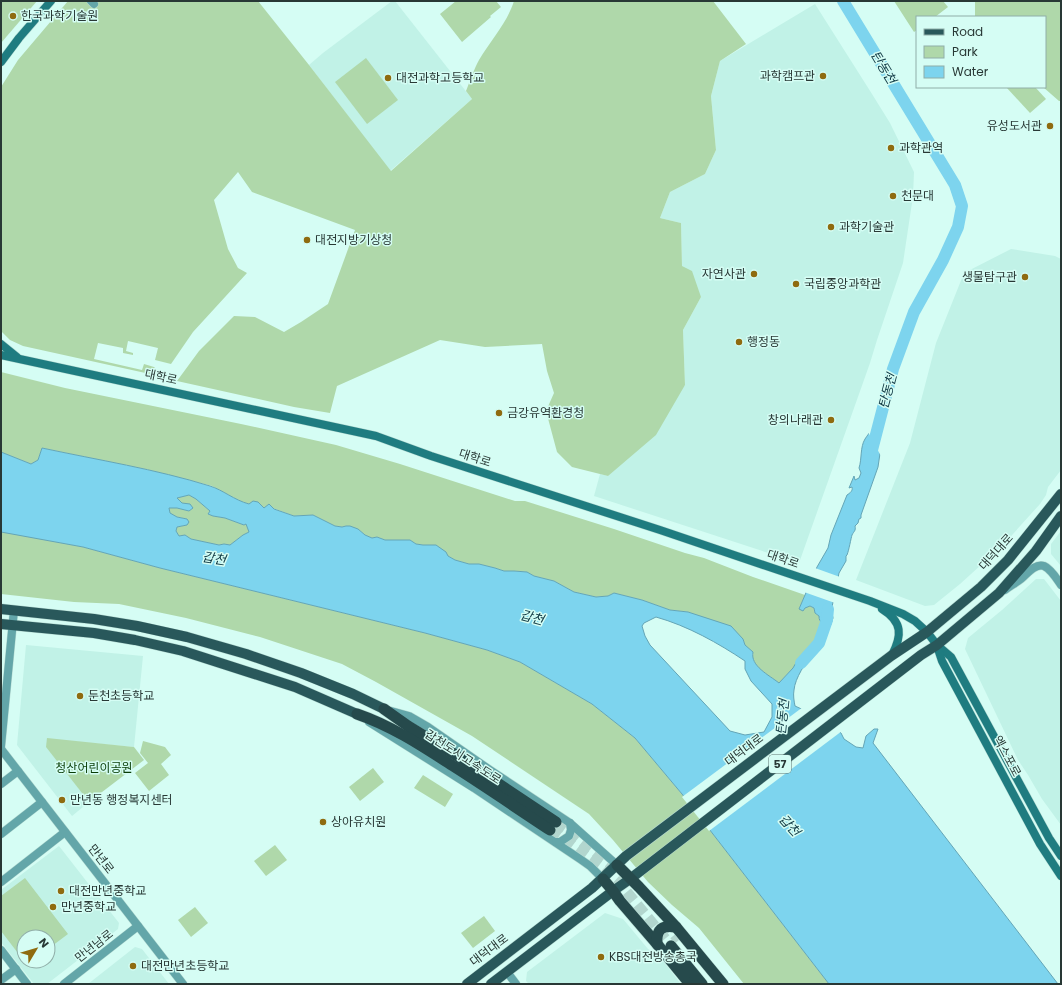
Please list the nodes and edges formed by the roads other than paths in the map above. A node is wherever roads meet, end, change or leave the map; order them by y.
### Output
1 (51, 1) edge
2 (1, 62) edge
3 (1, 344) edge
4 (1, 355) edge
5 (19, 358) junction
6 (1061, 494) edge
7 (1061, 516) edge
8 (1061, 585) edge
9 (999, 593) junction
10 (870, 601) junction
11 (1, 609) edge
12 (14, 610) junction
13 (1, 624) edge
14 (12, 625) junction
15 (927, 632) junction
16 (937, 645) junction
17 (891, 656) junction
18 (384, 709) junction
19 (357, 714) junction
20 (1, 747) edge
21 (18, 771) junction
22 (1, 784) edge
23 (42, 802) junction
24 (570, 823) junction
25 (65, 832) junction
26 (1, 834) edge
27 (556, 842) junction
28 (1061, 856) edge
29 (617, 865) junction
30 (635, 875) junction
31 (1061, 876) edge
32 (603, 879) junction
33 (1, 882) edge
34 (613, 891) junction
35 (138, 926) junction
36 (676, 927) junction
37 (657, 944) junction
38 (1, 950) edge
39 (16, 969) junction
40 (507, 972) junction
41 (1, 980) edge
42 (28, 984) edge
43 (64, 984) edge
44 (183, 984) edge
45 (467, 984) edge
46 (491, 984) edge
47 (516, 984) edge
48 (690, 984) edge
49 (702, 984) edge
50 (714, 984) edge
51 (723, 984) edge

1 - 2 main road
3 - 5 main road
4 - 5 main road, 대학로
5 - 10 main road, 대학로
6 - 15 main road, 대덕대로 / 57
7 - 9 main road, 57
8 - 9 street
9 - 16 main road, 57
10 - 15 main road, 대학로
10 - 17 main road
11 - 12 main road
12 - 14 street, 만년로
12 - 18 main road
13 - 14 main road
14 - 19 main road
14 - 20 street, 만년로
15 - 16 main road, 엑스포로
15 - 17 main road, 대덕대로 / 57
16 - 28 main road, 엑스포로
16 - 30 main road, 57
16 - 31 main road, 엑스포로
17 - 29 main road, 대덕대로 / 57
18 - 19 highway, 갑천도시고속도로
18 - 24 street
19 - 27 street
20 - 21 street, 만년로
21 - 22 street
21 - 23 street, 만년로
23 - 25 street, 만년로
23 - 26 street
24 - 27 street
24 - 29 street
25 - 33 street
25 - 35 street, 만년로
27 - 32 street
29 - 30 highway
29 - 32 main road, 대덕대로 / 57
30 - 34 main road, 57
30 - 36 highway
32 - 34 highway
32 - 45 main road, 대덕대로 / 57
34 - 37 highway
34 - 40 main road, 57
35 - 43 street, 만년남로
35 - 44 street, 만년로
36 - 37 highway
36 - 51 highway
37 - 48 highway
38 - 39 street
39 - 41 street
39 - 42 street
40 - 46 main road, 57
40 - 47 street
49 - 50 highway

